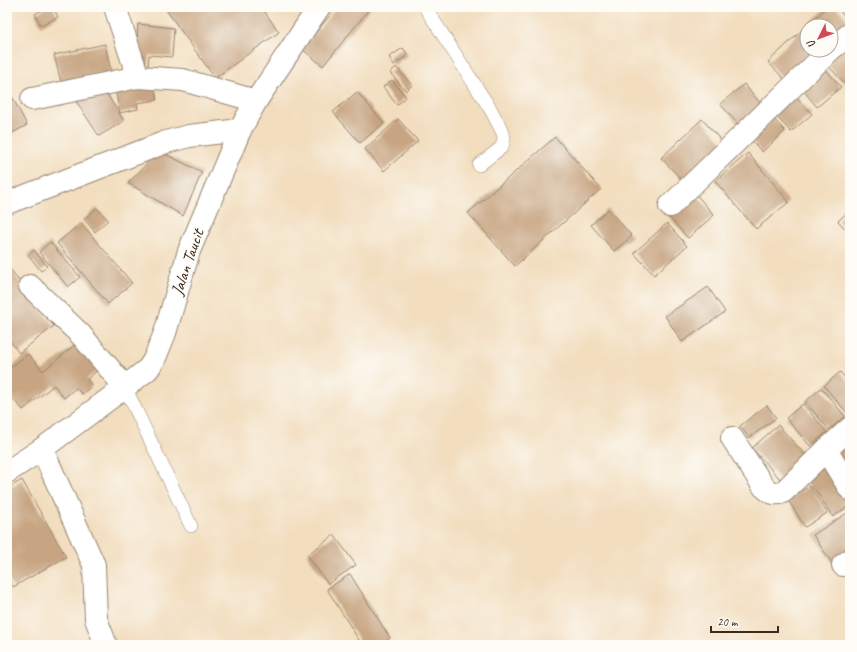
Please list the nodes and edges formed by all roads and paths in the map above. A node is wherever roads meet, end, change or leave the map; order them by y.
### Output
1 (115, 7) edge
2 (320, 7) edge
3 (425, 7) edge
4 (850, 34) edge
5 (839, 42) edge
6 (821, 58) edge
7 (138, 77) junction
8 (32, 99) dead end
9 (256, 102) junction
10 (240, 130) junction
11 (479, 165) dead end
12 (7, 204) edge
13 (670, 206) dead end
14 (30, 286) dead end
15 (125, 387) junction
16 (850, 428) edge
17 (732, 438) dead end
18 (42, 449) junction
19 (826, 450) junction
20 (7, 472) edge
21 (850, 489) edge
22 (191, 526) dead end
23 (106, 645) edge

1 - 7 street
2 - 9 street, Jalan Taucit
3 - 11 lane
4 - 5 street
6 - 13 street
7 - 8 street
7 - 9 street
9 - 10 street, Jalan Taucit
10 - 12 street
10 - 15 street, Jalan Taucit
14 - 15 street
15 - 18 street, Jalan Taucit
15 - 22 lane
16 - 19 street
17 - 19 street
18 - 20 street, Jalan Taucit
18 - 23 street
19 - 21 street

